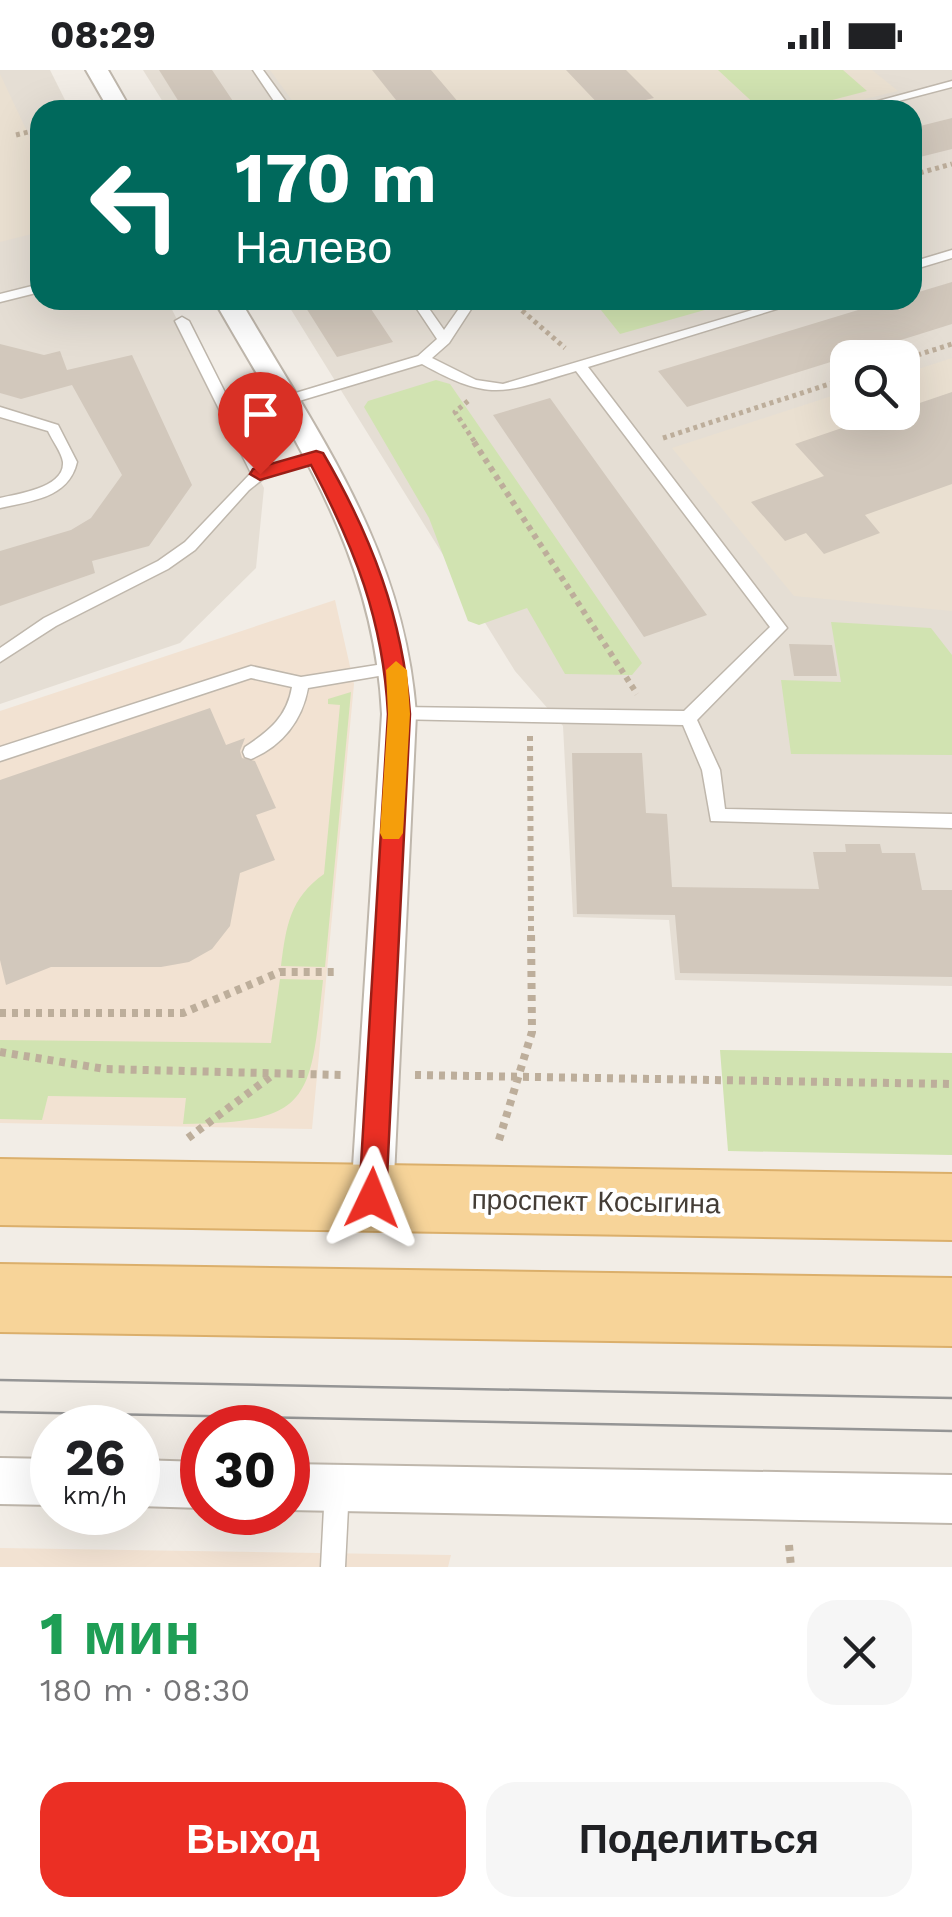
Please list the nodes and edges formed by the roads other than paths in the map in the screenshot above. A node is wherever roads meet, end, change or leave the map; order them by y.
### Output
1 (97, 70) edge
2 (258, 70) edge
3 (952, 84) edge
4 (114, 100) edge
5 (279, 100) edge
6 (890, 100) edge
7 (952, 254) edge
8 (922, 263) edge
9 (30, 290) edge
10 (0, 298) edge
11 (233, 310) edge
12 (423, 310) edge
13 (464, 310) edge
14 (767, 310) edge
15 (182, 321) dead end
16 (444, 340) junction
17 (423, 358) junction
18 (580, 366) junction
19 (284, 401) junction
20 (0, 412) edge
21 (316, 457) junction
22 (260, 474) junction
23 (0, 502) edge
24 (0, 656) edge
25 (396, 668) junction
26 (301, 683) junction
27 (399, 714) junction
28 (688, 718) junction
29 (251, 752) dead end
30 (0, 754) edge
31 (952, 821) edge
32 (0, 1192) edge
33 (372, 1198) junction
34 (952, 1207) edge
35 (0, 1298) edge
36 (952, 1312) edge
37 (0, 1480) edge
38 (30, 1481) edge
39 (310, 1487) edge
40 (337, 1488) junction
41 (952, 1500) edge
42 (334, 1567) edge

1 - 4 street
2 - 5 lane
3 - 6 lane
7 - 8 lane
9 - 10 lane
11 - 19 street
12 - 16 lane
13 - 16 lane
14 - 18 lane
15 - 22 lane
16 - 17 lane
17 - 18 lane
17 - 19 lane
18 - 28 lane
19 - 21 street
20 - 23 lane
21 - 22 lane
21 - 25 street
22 - 24 lane
25 - 26 lane
25 - 27 street
26 - 29 lane
26 - 30 lane
27 - 28 lane
27 - 33 street
28 - 31 lane
32 - 33 main road, проспект Косыгина
33 - 34 main road, проспект Косыгина
35 - 36 main road
37 - 38 street
39 - 40 street
40 - 41 street
40 - 42 lane

